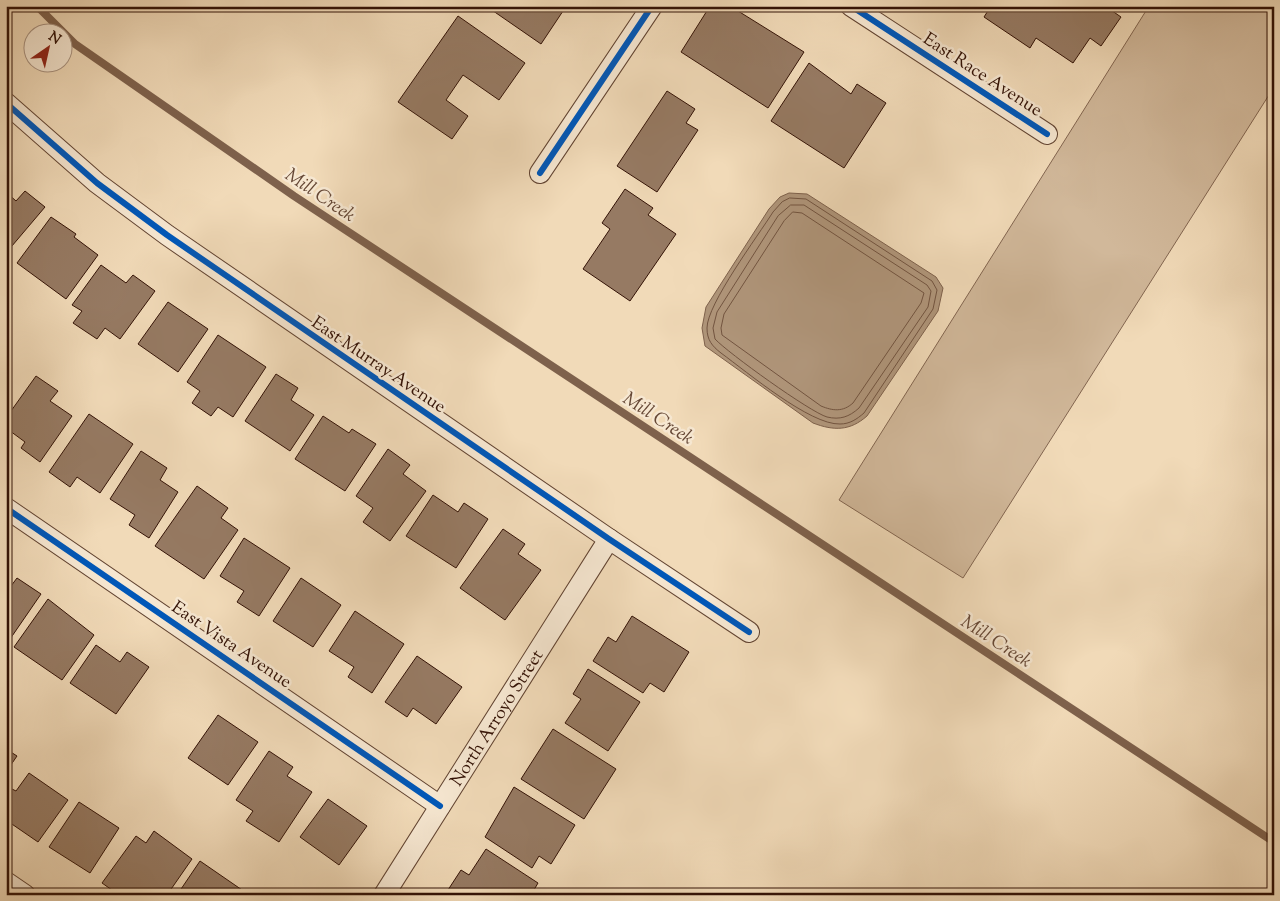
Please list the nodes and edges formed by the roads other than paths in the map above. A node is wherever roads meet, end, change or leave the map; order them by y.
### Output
1 (652, 6) edge
2 (851, 6) edge
3 (6, 103) edge
4 (1047, 134) dead end
5 (540, 173) dead end
6 (6, 508) edge
7 (609, 539) junction
8 (749, 632) dead end
9 (440, 806) junction
10 (6, 882) edge
11 (25, 895) edge
12 (384, 895) edge

1 - 5 street
2 - 4 street, East Race Avenue
3 - 7 street, East Murray Avenue
6 - 9 street, East Vista Avenue
7 - 8 street, East Murray Avenue
7 - 9 street, North Arroyo Street
9 - 12 street, North Arroyo Street
10 - 11 street

